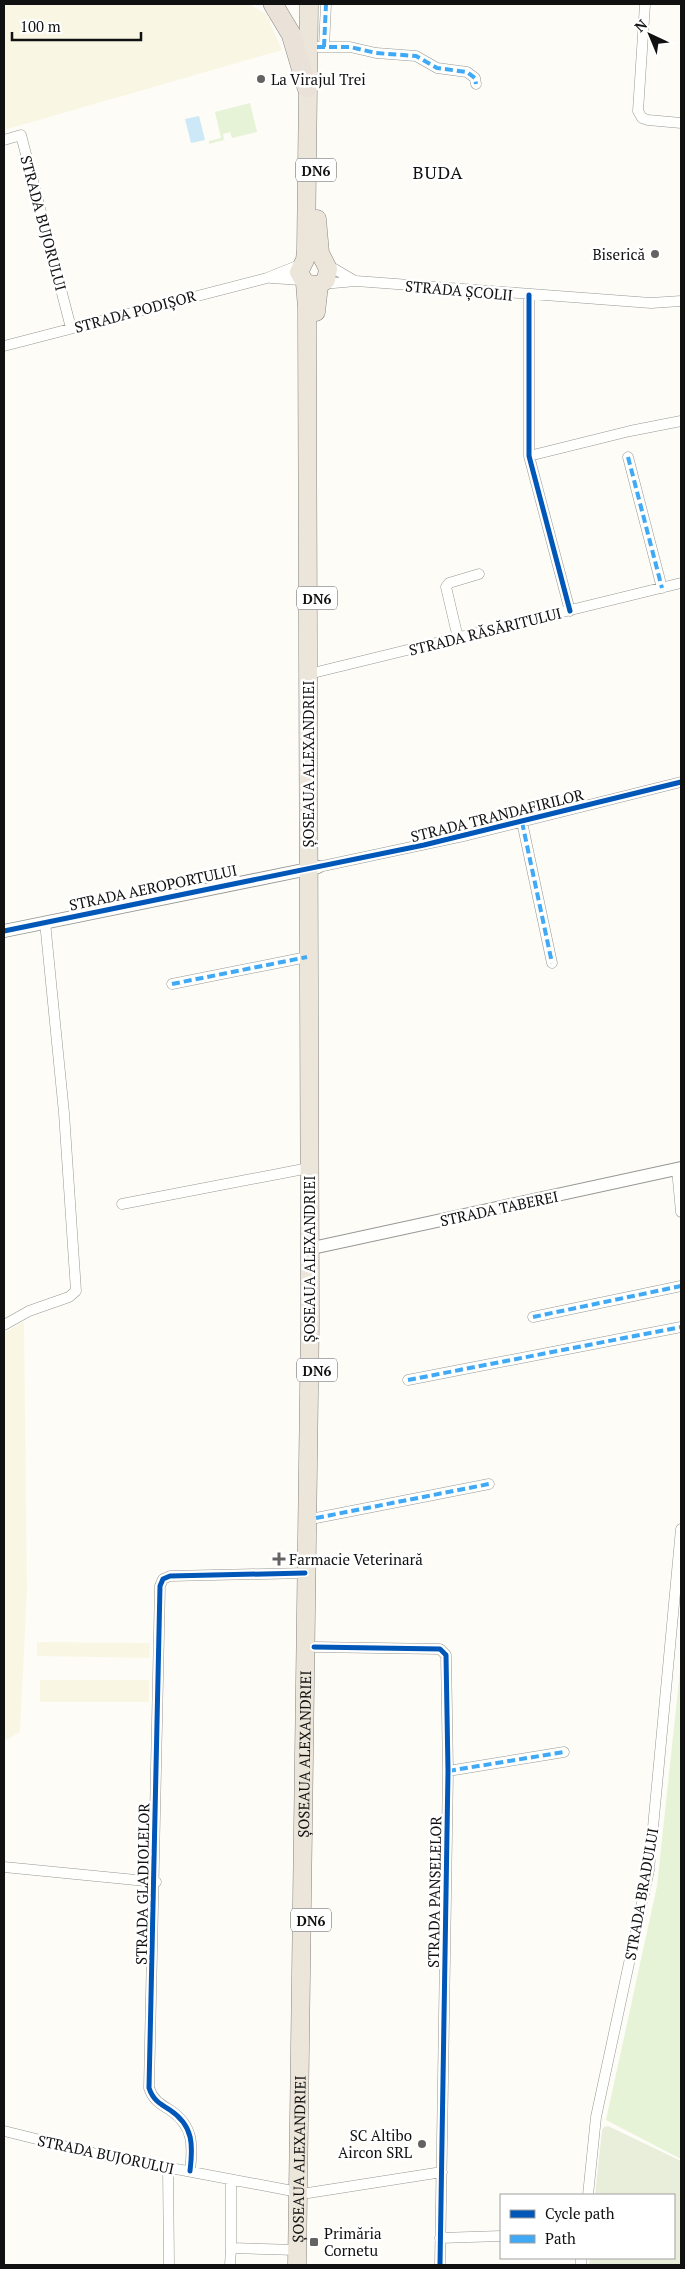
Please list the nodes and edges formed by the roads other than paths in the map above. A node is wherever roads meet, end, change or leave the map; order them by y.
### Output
1 (273, 4) edge
2 (309, 4) edge
3 (317, 4) edge
4 (326, 4) edge
5 (645, 4) edge
6 (321, 47) junction
7 (476, 84) dead end
8 (308, 88) junction
9 (681, 123) edge
10 (4, 140) edge
11 (313, 272) junction
12 (268, 278) junction
13 (356, 281) junction
14 (529, 295) junction
15 (681, 301) edge
16 (71, 328) junction
17 (4, 346) edge
18 (681, 421) edge
19 (529, 456) junction
20 (628, 457) dead end
21 (478, 574) dead end
22 (681, 583) edge
23 (662, 588) junction
24 (570, 611) junction
25 (458, 638) junction
26 (317, 672) junction
27 (681, 782) edge
28 (522, 822) junction
29 (313, 868) junction
30 (45, 922) junction
31 (4, 931) edge
32 (307, 957) junction
33 (552, 963) dead end
34 (172, 984) dead end
35 (309, 1168) junction
36 (679, 1169) edge
37 (122, 1204) dead end
38 (681, 1212) edge
39 (318, 1246) junction
40 (681, 1286) edge
41 (533, 1317) dead end
42 (4, 1325) edge
43 (681, 1327) edge
44 (408, 1380) dead end
45 (489, 1484) dead end
46 (316, 1518) junction
47 (681, 1529) edge
48 (305, 1573) junction
49 (314, 1647) junction
50 (564, 1752) dead end
51 (448, 1771) junction
52 (4, 1867) edge
53 (156, 1882) junction
54 (4, 2131) edge
55 (168, 2168) junction
56 (190, 2172) junction
57 (442, 2172) junction
58 (231, 2180) junction
59 (303, 2192) junction
60 (588, 2194) edge
61 (500, 2236) edge
62 (440, 2238) junction
63 (231, 2248) junction
64 (298, 2258) edge
65 (168, 2265) edge
66 (230, 2265) edge
67 (308, 2265) edge
68 (440, 2265) edge

1 - 8 highway
2 - 8 highway, ȘOSEAUA ALEXANDRIEI / DN6
3 - 6 highway, ȘOSEAUA ALEXANDRIEI / DN6
4 - 6 street
5 - 9 street
6 - 7 street
6 - 11 highway, ȘOSEAUA ALEXANDRIEI / DN6
8 - 11 highway, ȘOSEAUA ALEXANDRIEI / DN6
10 - 16 street, STRADA BUJORULUI
11 - 12 street, STRADA PODIȘOR
11 - 12 street, STRADA PODIȘOR
11 - 13 street, STRADA ȘCOLII
11 - 13 street, STRADA ȘCOLII
11 - 26 highway, ȘOSEAUA ALEXANDRIEI / DN6
11 - 29 highway, ȘOSEAUA ALEXANDRIEI / DN6
12 - 16 street, STRADA PODIȘOR
13 - 14 street, STRADA ȘCOLII
14 - 15 street, STRADA ȘCOLII
14 - 19 street
16 - 17 street, STRADA PODIȘOR
18 - 19 street
19 - 24 street
20 - 23 street
21 - 25 street
22 - 23 street, STRADA RĂSĂRITULUI
23 - 24 street, STRADA RĂSĂRITULUI
24 - 25 street, STRADA RĂSĂRITULUI
25 - 26 street, STRADA RĂSĂRITULUI
26 - 29 highway, ȘOSEAUA ALEXANDRIEI / DN6
27 - 28 street, STRADA TRANDAFIRILOR
28 - 29 street, STRADA TRANDAFIRILOR
28 - 33 street
29 - 30 street, STRADA AEROPORTULUI
29 - 32 highway, ȘOSEAUA ALEXANDRIEI / DN6
29 - 39 highway, ȘOSEAUA ALEXANDRIEI / DN6
30 - 31 street, STRADA AEROPORTULUI
30 - 42 street
32 - 34 street
32 - 35 highway, ȘOSEAUA ALEXANDRIEI / DN6
35 - 37 street
35 - 48 highway, ȘOSEAUA ALEXANDRIEI / DN6
36 - 38 street
36 - 39 street, STRADA TABEREI
39 - 46 highway, ȘOSEAUA ALEXANDRIEI / DN6
40 - 41 street
43 - 44 street
45 - 46 street
46 - 49 highway, ȘOSEAUA ALEXANDRIEI / DN6
47 - 60 street, STRADA BRADULUI
48 - 53 street, STRADA GLADIOLELOR
48 - 59 highway, ȘOSEAUA ALEXANDRIEI / DN6
49 - 51 street, STRADA PANSELELOR
49 - 59 highway, ȘOSEAUA ALEXANDRIEI / DN6
50 - 51 street
51 - 57 street, STRADA PANSELELOR
52 - 53 street
53 - 56 street, STRADA GLADIOLELOR
54 - 55 street, STRADA BUJORULUI
55 - 56 street, STRADA BUJORULUI
55 - 65 street
56 - 58 street, STRADA BUJORULUI
57 - 59 street, STRADA BUJORULUI
57 - 62 street, STRADA PANSELELOR
58 - 59 street, STRADA BUJORULUI
58 - 63 street
59 - 64 highway, ȘOSEAUA ALEXANDRIEI / DN6
59 - 67 highway, ȘOSEAUA ALEXANDRIEI / DN6
61 - 62 street
62 - 68 street, STRADA PANSELELOR
63 - 64 street
63 - 66 street

